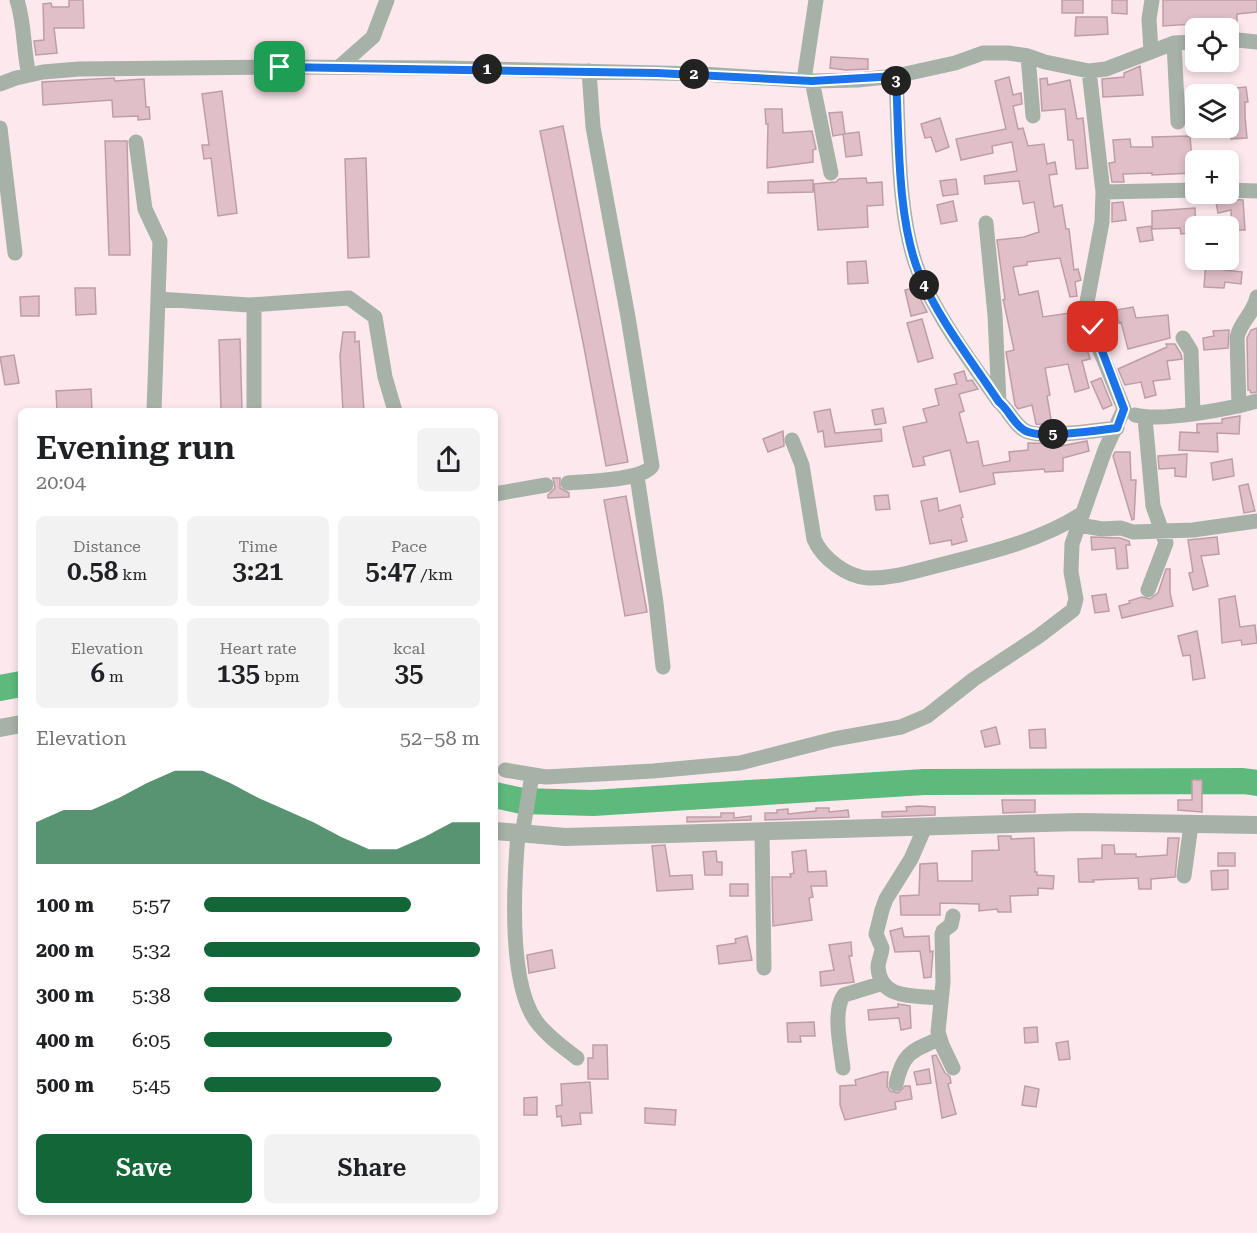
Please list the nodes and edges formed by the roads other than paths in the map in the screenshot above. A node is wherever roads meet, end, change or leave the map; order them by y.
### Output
1 (17, 0) edge
2 (387, 0) edge
3 (816, 0) edge
4 (1152, 0) edge
5 (1239, 40) edge
6 (1185, 42) edge
7 (1257, 42) edge
8 (1174, 43) junction
9 (1151, 51) junction
10 (1028, 56) junction
11 (339, 67) junction
12 (589, 71) junction
13 (1089, 71) junction
14 (29, 75) junction
15 (896, 76) junction
16 (808, 80) junction
17 (0, 84) edge
18 (1033, 116) dead end
19 (1178, 122) dead end
20 (0, 128) edge
21 (136, 142) dead end
22 (831, 173) dead end
23 (1185, 190) edge
24 (1239, 190) edge
25 (1257, 191) edge
26 (1103, 192) junction
27 (986, 223) dead end
28 (15, 253) dead end
29 (1257, 297) edge
30 (158, 299) junction
31 (255, 305) junction
32 (1183, 338) dead end
33 (1257, 401) edge
34 (999, 402) junction
35 (1239, 406) junction
36 (154, 408) edge
37 (254, 408) edge
38 (394, 408) edge
39 (1124, 409) junction
40 (1193, 413) junction
41 (1145, 417) junction
42 (1117, 428) junction
43 (792, 440) dead end
44 (637, 476) junction
45 (568, 483) dead end
46 (546, 485) dead end
47 (498, 493) edge
48 (1081, 519) junction
49 (1257, 521) edge
50 (1161, 530) junction
51 (1148, 590) dead end
52 (663, 667) dead end
53 (18, 725) edge
54 (0, 728) edge
55 (505, 770) dead end
56 (531, 782) junction
57 (1191, 825) junction
58 (1257, 825) edge
59 (925, 827) junction
60 (498, 831) edge
61 (762, 832) junction
62 (520, 834) junction
63 (1184, 876) dead end
64 (953, 916) dead end
65 (764, 968) dead end
66 (883, 983) junction
67 (940, 998) junction
68 (939, 1039) junction
69 (577, 1058) dead end
70 (843, 1068) dead end
71 (953, 1068) dead end
72 (896, 1084) dead end

1 - 14 street
2 - 11 street
3 - 16 street
4 - 9 street
5 - 7 street
6 - 8 street
8 - 9 street
8 - 19 street
9 - 13 street
10 - 13 street
10 - 15 street
10 - 18 street
11 - 12 street
11 - 14 street
12 - 16 street
12 - 44 street
13 - 26 street
14 - 17 street
15 - 16 street
15 - 34 street
16 - 22 street
20 - 28 street
21 - 30 street
23 - 26 street
24 - 25 street
26 - 39 street
27 - 34 street
29 - 35 street
30 - 31 street
30 - 36 street
31 - 37 street
31 - 38 street
32 - 40 street
33 - 35 street
34 - 42 street
35 - 40 street
39 - 41 street
39 - 42 street
40 - 41 street
41 - 50 street
42 - 48 street
43 - 48 street
44 - 45 street
44 - 52 street
46 - 47 street
48 - 50 street
48 - 56 street
49 - 50 street
50 - 51 street
53 - 54 street
55 - 56 street
56 - 62 street
57 - 58 street
57 - 59 street
57 - 63 street
59 - 61 street
59 - 66 street
60 - 62 street
61 - 62 street
61 - 65 street
62 - 69 street
64 - 67 street
66 - 67 street
66 - 70 street
67 - 68 street
68 - 71 street
68 - 72 street

